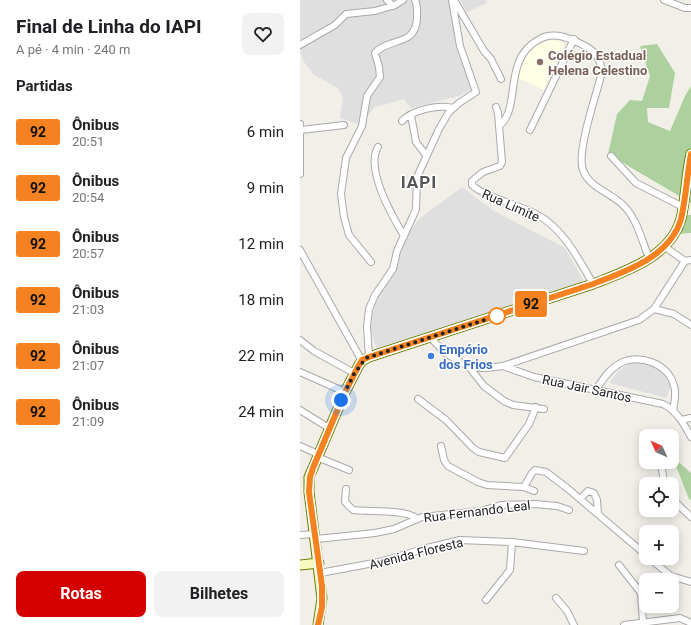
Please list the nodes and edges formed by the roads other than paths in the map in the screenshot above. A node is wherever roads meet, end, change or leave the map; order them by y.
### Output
1 (387, 0) edge
2 (403, 0) edge
3 (415, 0) edge
4 (453, 0) edge
5 (664, 0) edge
6 (393, 6) junction
7 (691, 8) edge
8 (574, 40) junction
9 (300, 44) edge
10 (502, 79) dead end
11 (496, 107) dead end
12 (453, 108) junction
13 (412, 115) junction
14 (402, 121) dead end
15 (344, 125) dead end
16 (499, 126) junction
17 (300, 127) edge
18 (530, 130) dead end
19 (378, 147) dead end
20 (691, 154) edge
21 (426, 155) junction
22 (611, 156) dead end
23 (300, 174) edge
24 (683, 207) junction
25 (404, 236) junction
26 (665, 247) junction
27 (300, 250) edge
28 (649, 258) junction
29 (688, 260) edge
30 (371, 262) dead end
31 (593, 284) junction
32 (654, 309) junction
33 (691, 325) edge
34 (430, 337) junction
35 (300, 340) edge
36 (366, 359) junction
37 (503, 366) junction
38 (469, 367) junction
39 (300, 372) edge
40 (354, 374) junction
41 (596, 389) junction
42 (345, 392) junction
43 (418, 399) dead end
44 (536, 407) junction
45 (544, 409) dead end
46 (300, 410) edge
47 (673, 411) junction
48 (691, 418) edge
49 (682, 420) junction
50 (330, 428) junction
51 (691, 438) edge
52 (300, 446) edge
53 (441, 446) dead end
54 (318, 455) junction
55 (662, 469) dead end
56 (349, 470) dead end
57 (663, 477) edge
58 (524, 487) junction
59 (346, 489) dead end
60 (534, 491) dead end
61 (580, 499) junction
62 (679, 506) edge
63 (569, 510) dead end
64 (598, 514) junction
65 (691, 517) edge
66 (416, 518) junction
67 (300, 535) edge
68 (315, 537) junction
69 (512, 542) junction
70 (639, 549) edge
71 (584, 551) dead end
72 (319, 563) junction
73 (300, 565) edge
74 (619, 565) dead end
75 (658, 565) edge
76 (320, 573) junction
77 (691, 582) edge
78 (556, 598) dead end
79 (486, 600) dead end
80 (643, 622) junction
81 (669, 622) edge
82 (691, 623) edge
83 (631, 624) edge
84 (318, 625) edge
85 (574, 625) edge
86 (624, 625) edge

1 - 6 street
2 - 6 street
3 - 30 street
4 - 10 street
4 - 12 street
5 - 7 street
6 - 9 street
8 - 16 street
8 - 18 street
8 - 28 street
11 - 16 street, Rua Limite
12 - 13 street
12 - 21 street
13 - 14 street
13 - 21 street
15 - 17 street
16 - 31 street, Rua Limite
17 - 23 street
19 - 25 street
20 - 24 main road
21 - 25 street
22 - 24 street
24 - 26 main road
25 - 36 street
26 - 28 main road
26 - 29 street
27 - 36 street
28 - 31 main road
29 - 32 street
31 - 34 main road
32 - 33 street
32 - 37 street
34 - 36 main road
34 - 38 street
35 - 40 street
36 - 40 main road
37 - 38 street, Rua Jair Santos
37 - 41 street, Rua Jair Santos
38 - 44 street
39 - 42 street
40 - 42 main road
41 - 47 street, Rua Jair Santos
41 - 47 street
42 - 50 main road
43 - 44 street
44 - 45 street
46 - 50 street
47 - 49 street, Rua Jair Santos
48 - 49 street
49 - 51 street, Rua Jair Santos
50 - 54 main road
52 - 54 street
53 - 58 street
54 - 56 street
54 - 68 main road
55 - 57 street
58 - 60 street
58 - 61 street
59 - 66 street
61 - 64 street
61 - 64 street
62 - 65 street
63 - 66 street, Rua Fernando Leal
64 - 70 street
66 - 68 street, Rua Fernando Leal
67 - 68 street, Rua Fernando Leal
68 - 72 main road
69 - 71 street, Avenida Floresta
69 - 76 street, Avenida Floresta
69 - 79 street
72 - 73 main road
72 - 76 main road
74 - 80 street
75 - 77 street
76 - 84 main road
78 - 85 street
80 - 81 street
80 - 83 street
81 - 82 street
83 - 86 street

